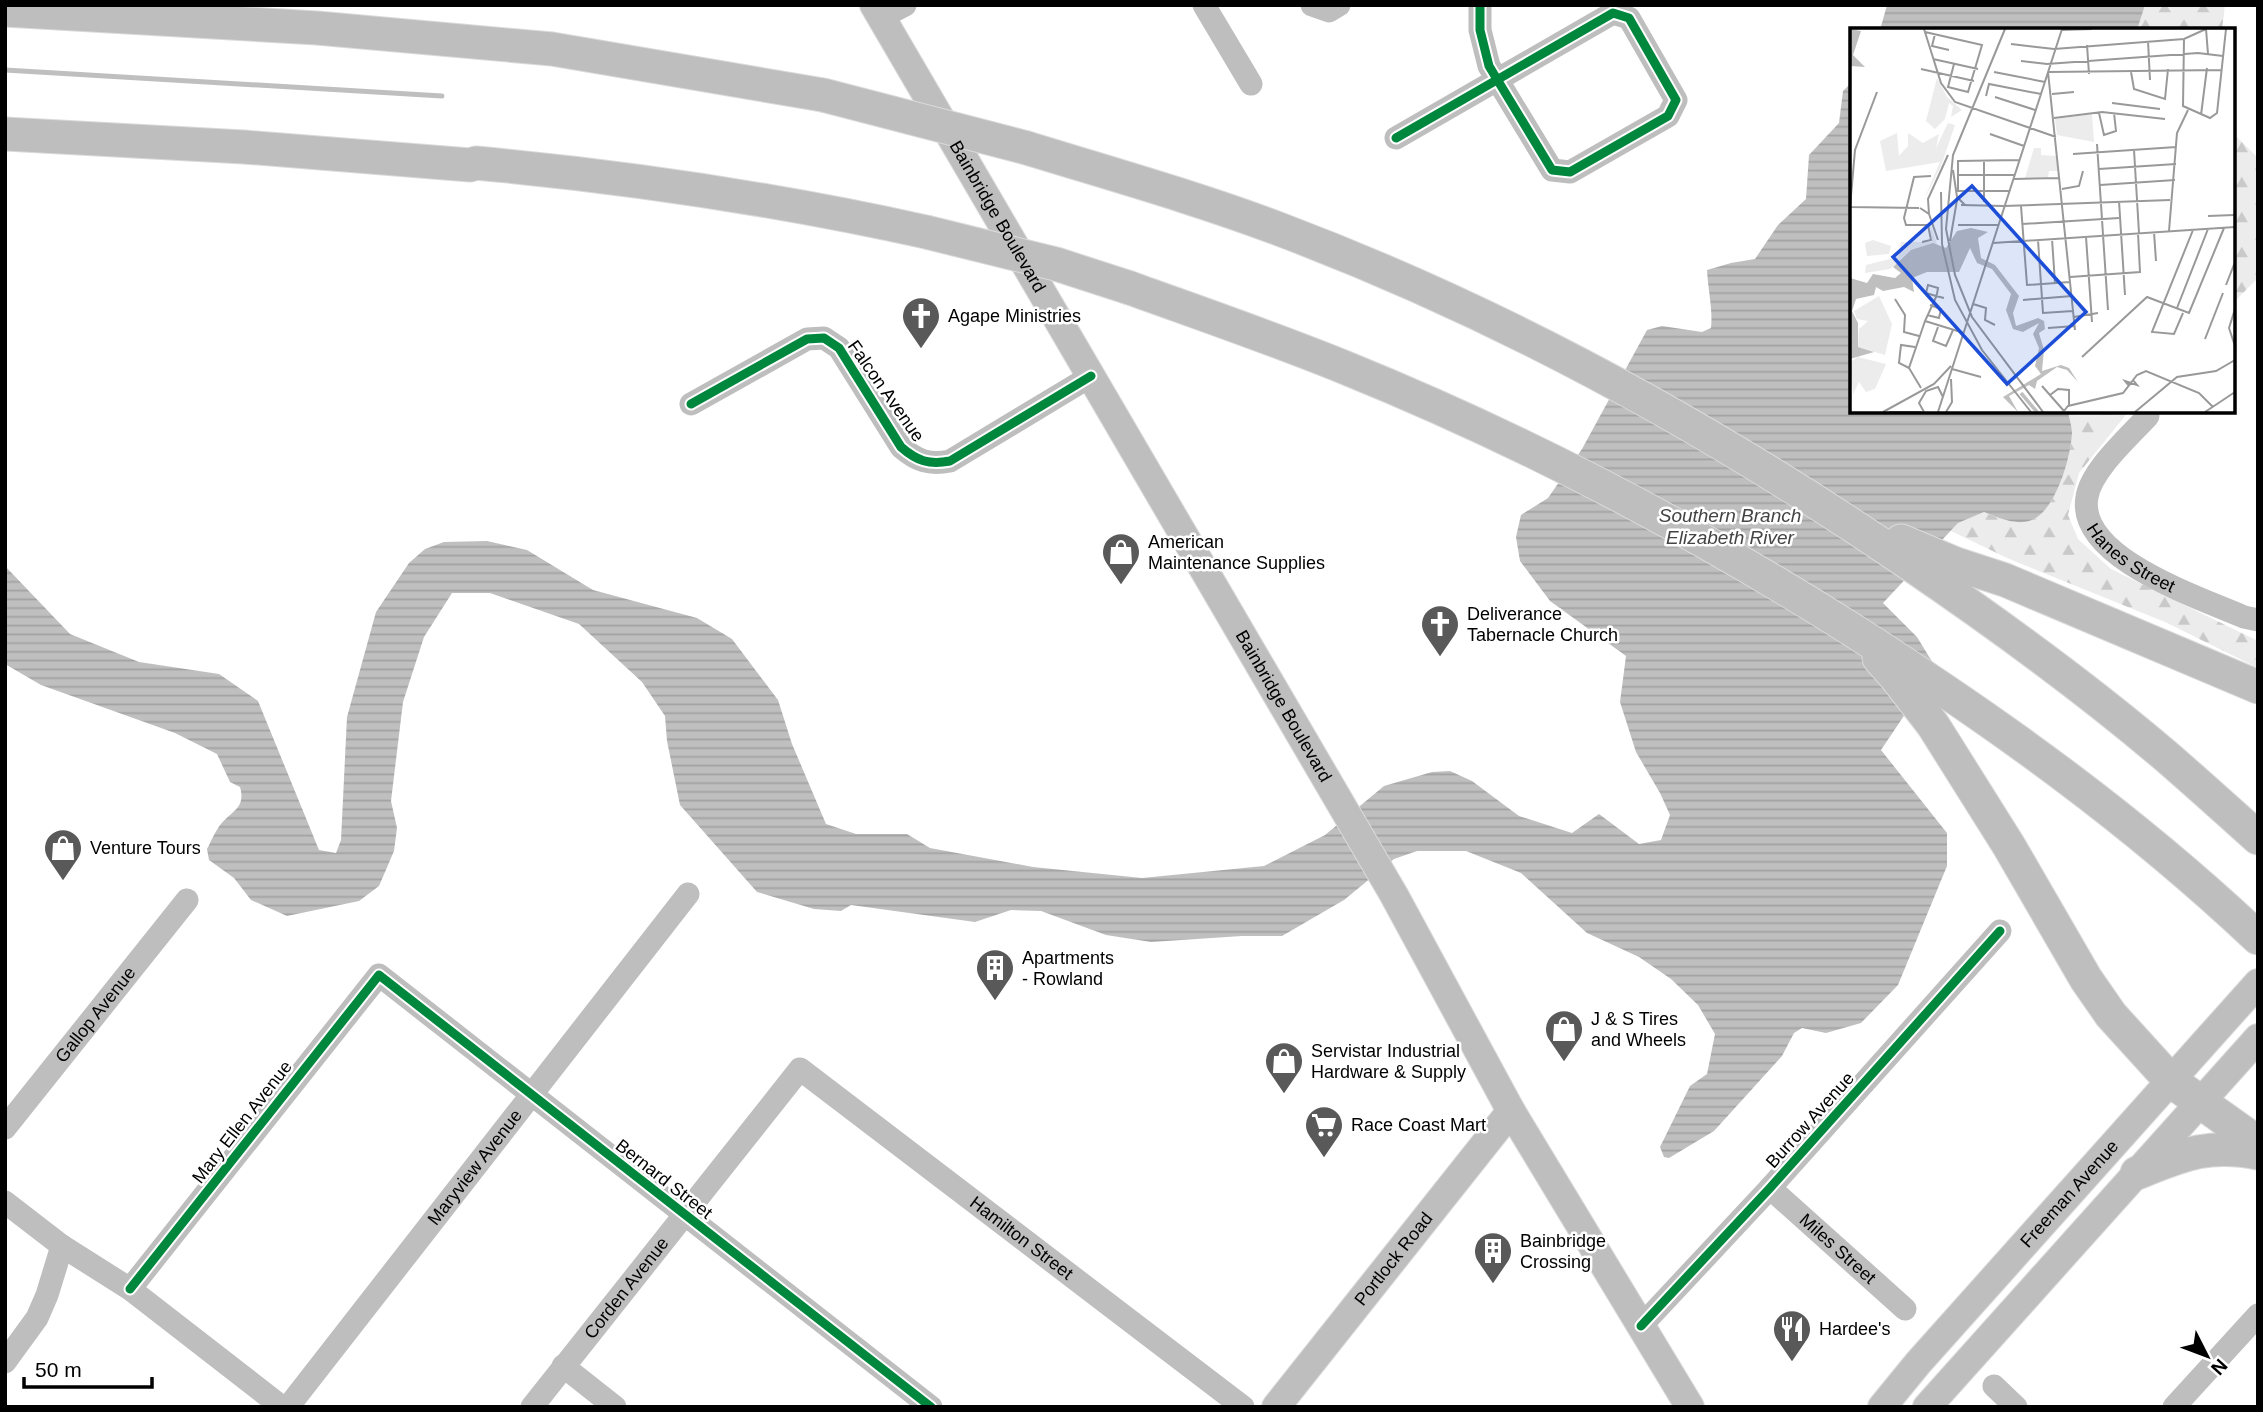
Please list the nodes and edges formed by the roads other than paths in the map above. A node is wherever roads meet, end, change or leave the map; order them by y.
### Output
1 (1204, 5) edge
2 (1312, 5) edge
3 (1339, 5) edge
4 (1480, 5) edge
5 (887, 9) edge
6 (5, 10) edge
7 (1497, 79) junction
8 (1251, 84) dead end
9 (5, 134) edge
10 (1396, 138) dead end
11 (1091, 376) junction
12 (691, 404) dead end
13 (2148, 416) dead end
14 (1955, 579) junction
15 (2258, 620) edge
16 (1854, 631) junction
17 (2258, 687) edge
18 (2258, 838) edge
19 (688, 894) dead end
20 (187, 900) dead end
21 (2246, 927) edge
22 (2000, 931) dead end
23 (379, 975) joint
24 (2258, 983) edge
25 (2258, 1038) edge
26 (800, 1069) joint
27 (2171, 1081) junction
28 (531, 1094) junction
29 (2201, 1102) junction
30 (1511, 1111) junction
31 (5, 1128) edge
32 (2258, 1143) edge
33 (2258, 1153) edge
34 (2137, 1173) junction
35 (1770, 1188) junction
36 (5, 1202) edge
37 (684, 1214) junction
38 (62, 1246) junction
39 (130, 1289) junction
40 (1905, 1309) dead end
41 (2258, 1315) edge
42 (1641, 1326) junction
43 (5, 1362) edge
44 (563, 1366) junction
45 (1994, 1386) dead end
46 (282, 1407) edge
47 (288, 1407) edge
48 (532, 1407) edge
49 (615, 1407) edge
50 (931, 1407) edge
51 (1243, 1407) edge
52 (1276, 1407) edge
53 (1690, 1407) edge
54 (1882, 1407) edge
55 (1927, 1407) edge
56 (2016, 1407) edge
57 (2174, 1407) edge

1 - 8 street
2 - 3 street
4 - 7 street
5 - 11 main road, Bainbridge Boulevard
6 - 14 highway, bridge
7 - 7 street
7 - 10 street
9 - 16 highway, bridge
11 - 12 street, Falcon Avenue
11 - 30 main road, Bainbridge Boulevard
13 - 15 street, Hanes Street
14 - 17 highway
14 - 18 highway
16 - 21 highway
16 - 27 highway
19 - 28 street, Maryview Avenue
20 - 31 street, Gallop Avenue
22 - 35 street, Burrow Avenue
23 - 28 street, Bernard Street
23 - 39 street, Mary Ellen Avenue
24 - 27 main road, Freeman Avenue
25 - 29 main road, Freeman Avenue
26 - 37 street, Corden Avenue
26 - 51 street, Hamilton Street
27 - 29 highway
27 - 54 main road, Freeman Avenue
28 - 37 street, Bernard Street
28 - 47 street, Maryview Avenue
29 - 32 highway
29 - 34 main road, Freeman Avenue
30 - 42 main road, Bainbridge Boulevard
30 - 52 main road, Portlock Road
33 - 34 highway
34 - 55 main road, Freeman Avenue
35 - 40 street, Miles Street
35 - 42 street, Burrow Avenue
36 - 38 street
37 - 44 street, Corden Avenue
37 - 50 street, Bernard Street
38 - 39 street
38 - 43 street
39 - 46 street
41 - 57 street
42 - 53 main road, Bainbridge Boulevard
44 - 48 street, Corden Avenue
44 - 49 street
45 - 56 street

